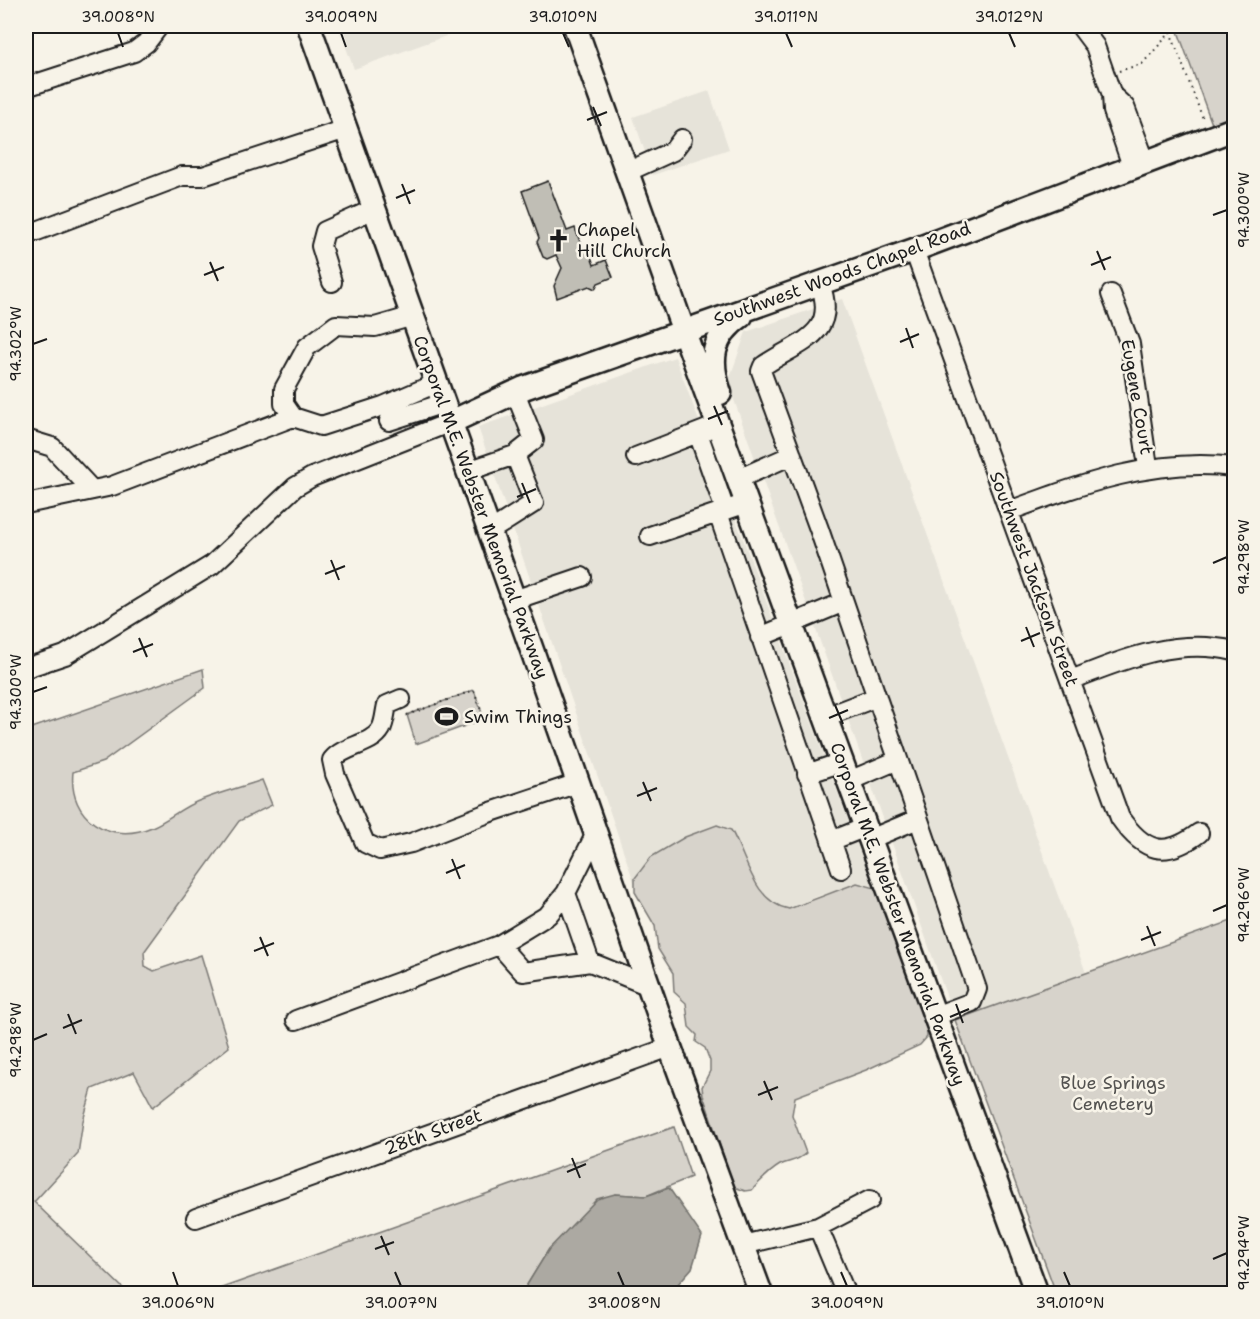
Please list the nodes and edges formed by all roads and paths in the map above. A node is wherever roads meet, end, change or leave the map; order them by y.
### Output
1 (159, 26) edge
2 (309, 26) edge
3 (575, 26) edge
4 (1019, 26) edge
5 (1055, 26) edge
6 (1080, 26) edge
7 (1168, 26) edge
8 (1170, 33) junction
9 (1118, 72) dead end
10 (26, 87) edge
11 (1203, 119) dead end
12 (346, 129) junction
13 (1234, 132) edge
14 (682, 139) dead end
15 (1138, 164) junction
16 (627, 172) junction
17 (374, 208) junction
18 (37, 231) dead end
19 (914, 250) junction
20 (332, 282) dead end
21 (819, 284) junction
22 (1111, 294) dead end
23 (752, 308) junction
24 (413, 316) junction
25 (684, 332) junction
26 (515, 392) junction
27 (444, 402) junction
28 (386, 414) junction
29 (292, 417) junction
30 (708, 429) junction
31 (26, 439) edge
32 (397, 442) junction
33 (515, 455) junction
34 (792, 455) junction
35 (636, 457) dead end
36 (1148, 467) junction
37 (1234, 467) edge
38 (468, 471) junction
39 (738, 479) junction
40 (92, 490) junction
41 (747, 503) junction
42 (26, 504) edge
43 (722, 511) junction
44 (1009, 511) junction
45 (489, 531) junction
46 (650, 536) dead end
47 (582, 577) dead end
48 (514, 600) junction
49 (844, 602) junction
50 (792, 624) junction
51 (760, 636) junction
52 (1234, 651) edge
53 (26, 668) edge
54 (1071, 680) junction
55 (877, 698) junction
56 (404, 707) joint
57 (825, 717) junction
58 (484, 719) dead end
59 (898, 760) junction
60 (845, 771) junction
61 (807, 774) junction
62 (578, 783) junction
63 (918, 819) junction
64 (596, 833) junction
65 (868, 833) junction
66 (1199, 833) dead end
67 (831, 841) junction
68 (841, 869) dead end
69 (566, 893) junction
70 (499, 945) junction
71 (590, 962) junction
72 (649, 986) junction
73 (935, 1016) junction
74 (296, 1020) dead end
75 (670, 1047) junction
76 (870, 1200) dead end
77 (196, 1218) dead end
78 (818, 1227) junction
79 (743, 1245) junction
80 (761, 1293) edge
81 (846, 1293) edge
82 (1037, 1293) edge

1 - 10 street
2 - 12 main road, Corporal M.E. Webster Memorial Parkway
3 - 16 main road, Corporal M.E. Webster Memorial Parkway
4 - 5 path
6 - 15 street
7 - 8 path
8 - 9 path
8 - 11 path
12 - 17 main road, Corporal M.E. Webster Memorial Parkway
12 - 18 street
13 - 15 main road, Southwest Woods Chapel Road
14 - 16 street
15 - 19 main road, Southwest Woods Chapel Road
16 - 25 main road, Corporal M.E. Webster Memorial Parkway
17 - 20 street
17 - 24 main road, Corporal M.E. Webster Memorial Parkway
19 - 21 main road, Southwest Woods Chapel Road
19 - 44 street, Southwest Jackson Street
21 - 23 main road, Southwest Woods Chapel Road
21 - 34 street
22 - 36 street, Eugene Court
23 - 25 main road, Southwest Woods Chapel Road
23 - 39 main road
24 - 27 main road, Corporal M.E. Webster Memorial Parkway
24 - 29 street
25 - 26 main road, Southwest Woods Chapel Road
25 - 30 main road, Corporal M.E. Webster Memorial Parkway
26 - 27 main road, Southwest Woods Chapel Road
26 - 33 street
27 - 28 street
27 - 32 street
27 - 38 main road, Corporal M.E. Webster Memorial Parkway
28 - 29 street
28 - 32 street
29 - 40 street
30 - 35 street
30 - 39 main road, Corporal M.E. Webster Memorial Parkway
30 - 43 street
31 - 40 street
32 - 53 street
33 - 38 street
33 - 45 street
34 - 39 street
34 - 49 street
36 - 37 street
36 - 44 street
38 - 45 main road, Corporal M.E. Webster Memorial Parkway
39 - 41 main road, Corporal M.E. Webster Memorial Parkway
40 - 42 street
41 - 43 street
41 - 50 main road, Corporal M.E. Webster Memorial Parkway
43 - 46 street
43 - 51 street
44 - 54 street, Southwest Jackson Street
45 - 48 main road, Corporal M.E. Webster Memorial Parkway
47 - 48 street
48 - 62 main road, Corporal M.E. Webster Memorial Parkway
49 - 50 street
49 - 55 street
50 - 51 street
50 - 57 main road, Corporal M.E. Webster Memorial Parkway
51 - 61 street
52 - 54 street
54 - 66 street, Southwest Jackson Street
55 - 57 street
55 - 59 street
56 - 58 path
56 - 62 street
57 - 60 main road, Corporal M.E. Webster Memorial Parkway
59 - 60 street
59 - 63 street
60 - 61 street
60 - 65 main road, Corporal M.E. Webster Memorial Parkway
61 - 67 street
62 - 64 main road, Corporal M.E. Webster Memorial Parkway
63 - 65 street
63 - 73 street
64 - 69 street
64 - 72 main road, Corporal M.E. Webster Memorial Parkway
65 - 67 street
65 - 73 main road, Corporal M.E. Webster Memorial Parkway
67 - 68 street
69 - 70 street
69 - 71 street
70 - 71 street
70 - 74 street
71 - 72 street
72 - 75 main road, Corporal M.E. Webster Memorial Parkway
73 - 82 main road, Corporal M.E. Webster Memorial Parkway
75 - 77 street, 28th Street
75 - 79 main road, Corporal M.E. Webster Memorial Parkway
76 - 78 street
78 - 79 street
78 - 81 street
79 - 80 main road, Corporal M.E. Webster Memorial Parkway

